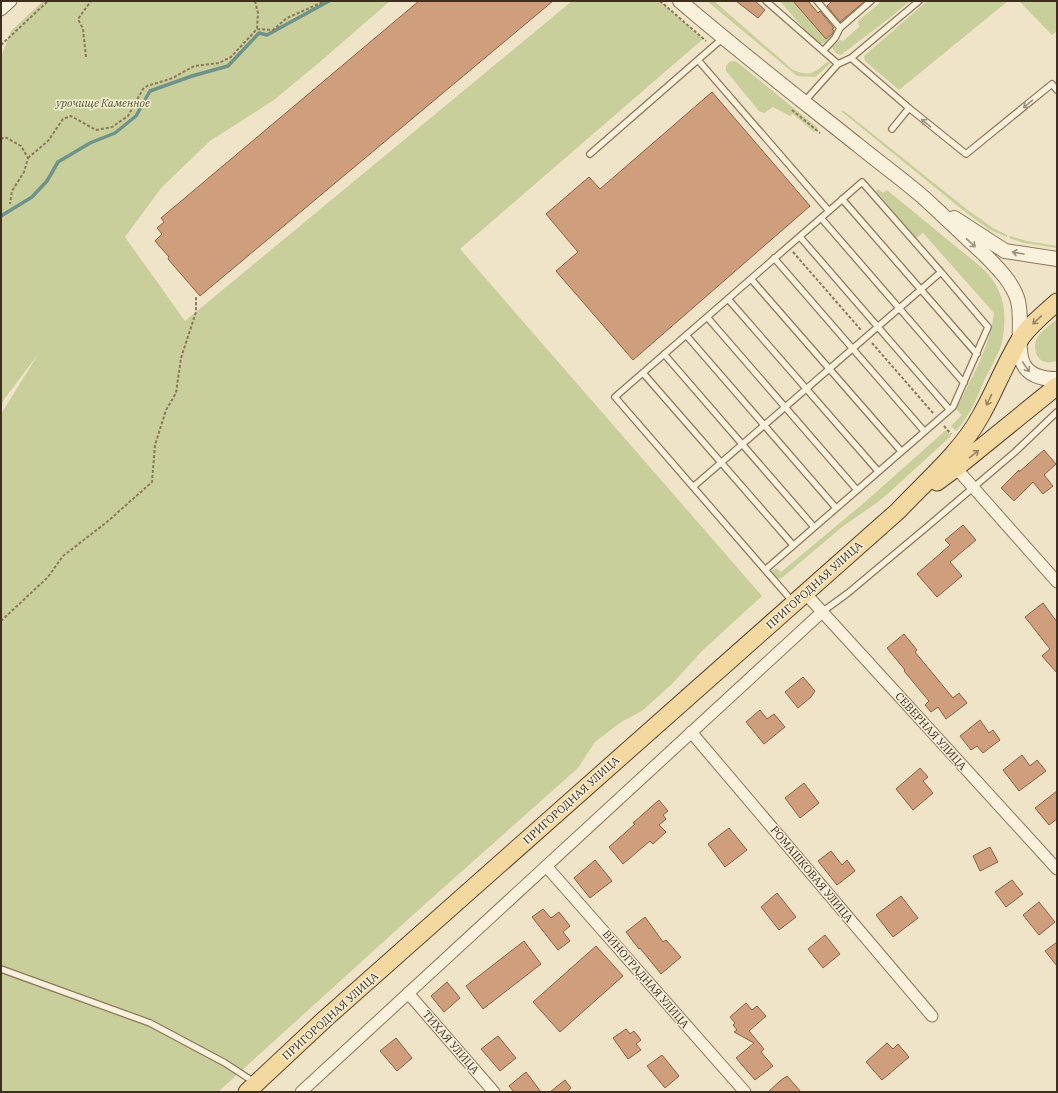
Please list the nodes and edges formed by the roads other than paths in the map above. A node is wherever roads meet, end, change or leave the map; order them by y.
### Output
1 (680, 1) edge
2 (766, 1) edge
3 (819, 1) edge
4 (871, 1) edge
5 (919, 1) edge
6 (840, 28) junction
7 (724, 38) junction
8 (823, 51) junction
9 (850, 58) junction
10 (698, 60) junction
11 (838, 64) junction
12 (1057, 80) edge
13 (1052, 84) junction
14 (1057, 90) edge
15 (804, 102) junction
16 (909, 108) junction
17 (892, 129) dead end
18 (590, 154) dead end
19 (922, 197) junction
20 (842, 199) junction
21 (829, 211) junction
22 (821, 218) junction
23 (800, 237) junction
24 (774, 258) junction
25 (1057, 259) edge
26 (941, 272) junction
27 (751, 279) junction
28 (921, 290) junction
29 (728, 299) junction
30 (1057, 302) edge
31 (899, 308) junction
32 (707, 317) junction
33 (878, 327) junction
34 (686, 335) junction
35 (1019, 340) junction
36 (853, 349) junction
37 (664, 354) junction
38 (977, 354) junction
39 (829, 369) junction
40 (643, 373) junction
41 (1057, 379) edge
42 (964, 383) junction
43 (1057, 386) edge
44 (806, 389) junction
45 (785, 407) junction
46 (950, 409) junction
47 (1057, 412) edge
48 (765, 425) junction
49 (924, 431) junction
50 (743, 444) junction
51 (901, 452) junction
52 (721, 463) junction
53 (956, 468) junction
54 (878, 472) junction
55 (693, 487) junction
56 (972, 487) junction
57 (857, 490) junction
58 (836, 508) junction
59 (898, 511) junction
60 (814, 527) junction
61 (793, 545) junction
62 (765, 570) junction
63 (1057, 582) edge
64 (799, 598) junction
65 (822, 612) junction
66 (691, 732) junction
67 (546, 866) junction
68 (1057, 869) edge
69 (1, 969) edge
70 (408, 993) junction
71 (932, 1016) dead end
72 (252, 1088) edge
73 (301, 1092) edge
74 (494, 1092) edge
75 (745, 1092) edge

1 - 7 street
2 - 8 lane
3 - 6 lane
4 - 6 lane
5 - 9 lane
6 - 8 lane
7 - 10 lane
7 - 15 street
8 - 11 lane
9 - 11 lane
9 - 16 lane
10 - 18 lane
10 - 21 lane
11 - 15 lane
12 - 13 lane
13 - 14 lane
13 -> 16 lane
15 - 19 street
16 - 17 lane
25 -> 19 street
19 -> 35 street
20 - 21 lane
20 - 26 lane
20 - 28 lane
21 - 22 lane
22 - 23 lane
22 - 31 lane
23 - 24 lane
23 - 33 lane
24 - 27 lane
24 - 36 lane
26 - 28 lane
26 - 38 lane
27 - 29 lane
27 - 39 lane
28 - 31 lane
28 - 38 lane
29 - 32 lane
29 - 44 lane
30 -> 35 main road, ПРИГОРОДНАЯ УЛИЦА
31 - 33 lane
31 - 42 lane
32 - 34 lane
32 - 45 lane
33 - 36 lane
33 - 46 lane
34 - 37 lane
34 - 48 lane
35 -> 41 street
35 -> 59 main road, ПРИГОРОДНАЯ УЛИЦА
36 - 39 lane
36 - 49 lane
37 - 40 lane
37 - 50 lane
38 - 42 lane
39 - 44 lane
39 - 51 lane
40 - 52 lane
40 - 55 lane
42 - 46 lane
53 -> 43 main road, ПРИГОРОДНАЯ УЛИЦА
44 - 45 lane
44 - 54 lane
45 - 48 lane
45 - 57 lane
46 - 49 lane
47 - 56 lane
48 - 50 lane
48 - 58 lane
49 - 51 lane
50 - 52 lane
50 - 60 lane
51 - 54 lane
52 - 55 lane
52 - 61 lane
53 - 56 street
53 - 59 main road, ПРИГОРОДНАЯ УЛИЦА
54 - 57 lane
55 - 62 lane
56 - 63 street
56 - 65 lane
57 - 58 lane
58 - 60 lane
59 - 64 main road, ПРИГОРОДНАЯ УЛИЦА
60 - 61 lane
61 - 62 lane
62 - 64 lane
64 - 65 street, СЕВЕРНАЯ УЛИЦА
64 - 72 main road, ПРИГОРОДНАЯ УЛИЦА
65 - 66 street
65 - 68 street, СЕВЕРНАЯ УЛИЦА
66 - 67 street
66 - 71 street, РОМАШКОВАЯ УЛИЦА
67 - 70 street
67 - 75 street, ВИНОГРАДНАЯ УЛИЦА
69 - 72 lane
70 - 73 street
70 - 74 street, ТИХАЯ УЛИЦА

